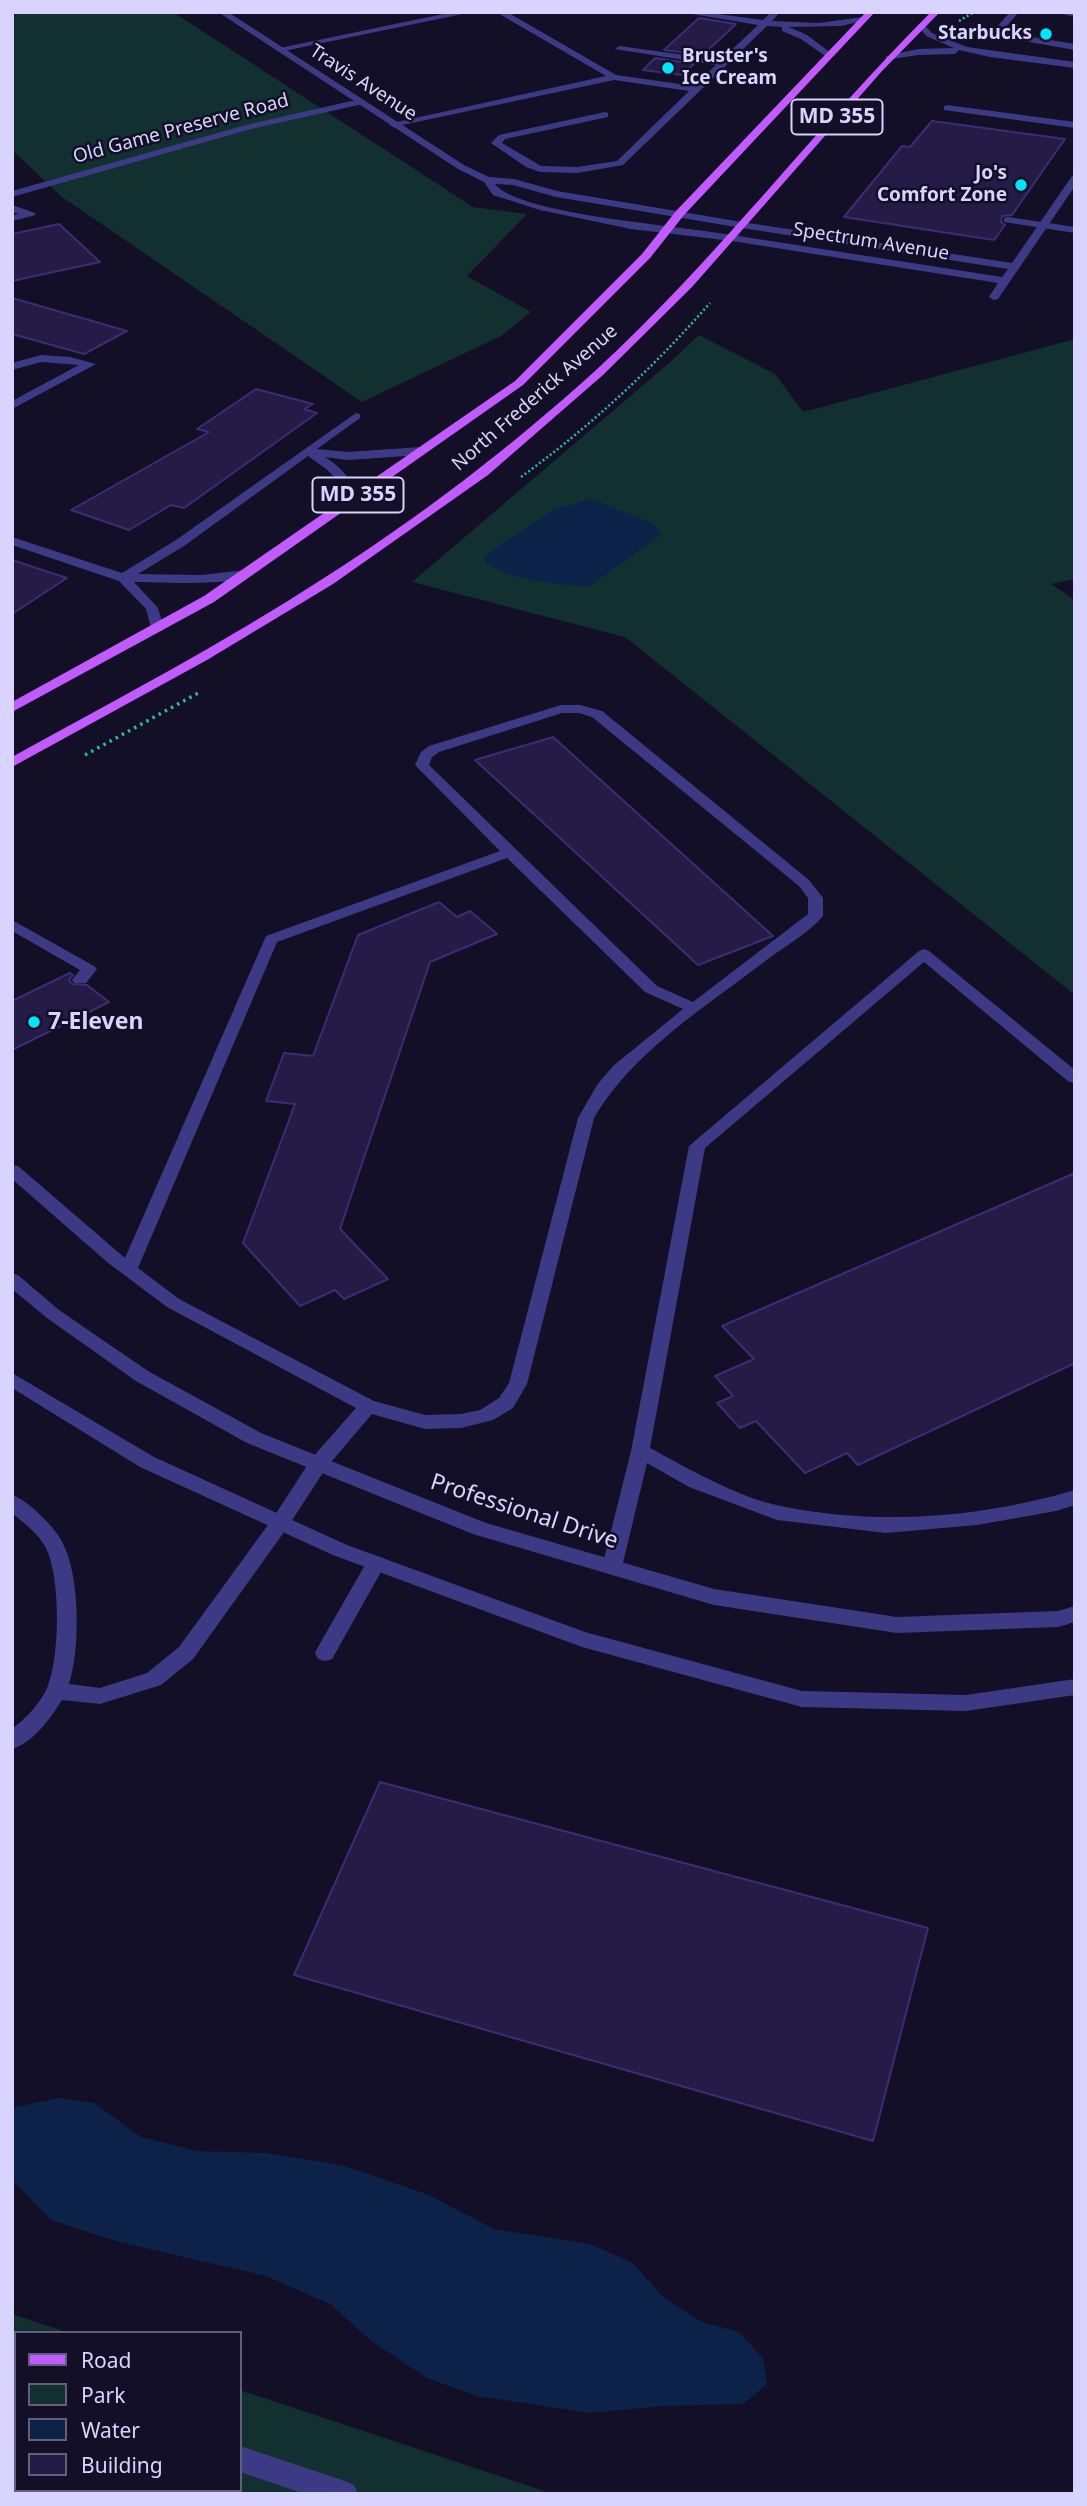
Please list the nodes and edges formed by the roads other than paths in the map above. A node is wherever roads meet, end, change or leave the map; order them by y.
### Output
1 (222, 12) edge
2 (468, 12) edge
3 (500, 12) edge
4 (684, 12) edge
5 (776, 12) edge
6 (936, 12) edge
7 (1015, 12) edge
8 (1058, 12) edge
9 (1074, 13) edge
10 (867, 16) edge
11 (765, 23) junction
12 (922, 25) junction
13 (1075, 47) edge
14 (279, 49) junction
15 (619, 49) dead end
16 (989, 53) junction
17 (661, 55) junction
18 (828, 55) junction
19 (889, 58) junction
20 (723, 63) junction
21 (1075, 65) edge
22 (614, 77) junction
23 (701, 85) junction
24 (360, 102) junction
25 (947, 108) dead end
26 (986, 113) junction
27 (605, 115) dead end
28 (393, 124) junction
29 (977, 125) dead end
30 (1075, 125) edge
31 (1075, 178) edge
32 (487, 180) junction
33 (12, 194) edge
34 (12, 208) edge
35 (680, 213) junction
36 (12, 218) edge
37 (1008, 220) dead end
38 (742, 225) junction
39 (1043, 225) junction
40 (1075, 230) edge
41 (665, 231) junction
42 (732, 238) junction
43 (1015, 267) junction
44 (1005, 281) junction
45 (994, 297) dead end
46 (12, 367) edge
47 (12, 394) edge
48 (25, 400) junction
49 (12, 406) edge
50 (356, 416) dead end
51 (421, 451) junction
52 (309, 452) junction
53 (349, 501) junction
54 (12, 541) edge
55 (245, 574) junction
56 (124, 578) junction
57 (157, 628) junction
58 (12, 708) edge
59 (12, 763) edge
60 (510, 852) junction
61 (12, 924) edge
62 (80, 980) dead end
63 (694, 1008) junction
64 (1075, 1078) edge
65 (12, 1170) edge
66 (129, 1268) junction
67 (12, 1279) edge
68 (12, 1378) edge
69 (368, 1406) junction
70 (640, 1451) junction
71 (319, 1463) junction
72 (1075, 1497) edge
73 (12, 1502) edge
74 (280, 1523) junction
75 (376, 1563) junction
76 (612, 1567) junction
77 (1075, 1614) edge
78 (325, 1653) dead end
79 (1075, 1687) edge
80 (57, 1691) junction
81 (12, 1741) edge
82 (242, 2460) edge
83 (345, 2494) edge

1 - 14 street, Travis Avenue
2 - 14 street
3 - 22 street
4 - 11 street
5 - 11 street
6 - 12 main road, North Frederick Avenue / MD 355
7 - 13 street
8 - 9 street
10 - 11 street
10 - 18 main road, North Frederick Avenue / MD 355
11 - 18 street
11 - 20 street
12 - 16 street
12 - 19 main road, North Frederick Avenue / MD 355
14 - 24 street, Travis Avenue
15 - 17 street
16 - 19 street
16 - 21 street
17 - 20 street
17 - 23 street
18 - 35 main road, North Frederick Avenue / MD 355
19 - 38 main road, North Frederick Avenue / MD 355
20 - 23 street
22 - 23 street
22 - 28 street
23 - 27 street
24 - 28 street, Travis Avenue
24 - 33 street, Old Game Preserve Road
25 - 26 street
26 - 29 street
26 - 30 street
28 - 32 street, Travis Avenue
31 - 39 street
32 - 35 street, Travis Avenue
32 - 41 street, Travis Avenue
34 - 36 street
35 - 38 street, Travis Avenue
35 - 41 main road, North Frederick Avenue / MD 355
37 - 39 street
38 - 42 main road, North Frederick Avenue / MD 355
38 - 43 street, Spectrum Avenue
39 - 40 street
39 - 43 street
41 - 42 street, Travis Avenue
41 - 51 main road, North Frederick Avenue / MD 355
42 - 44 street, Spectrum Avenue
42 - 59 main road, North Frederick Avenue / MD 355
43 - 44 street
44 - 45 street
46 - 48 street
47 - 48 street
48 - 49 street
50 - 52 street
51 - 52 street
51 - 53 main road, North Frederick Avenue / MD 355
52 - 53 street
52 - 56 street
53 - 55 main road, North Frederick Avenue / MD 355
54 - 56 street
55 - 56 street
55 - 57 main road, North Frederick Avenue / MD 355
56 - 57 street
57 - 58 main road, North Frederick Avenue / MD 355
60 - 63 street
60 - 63 street
60 - 66 street
61 - 62 street
63 - 69 street
64 - 70 street
65 - 66 street
66 - 69 street
67 - 71 street, Professional Drive
68 - 74 street
69 - 71 street
70 - 72 street
70 - 76 street
71 - 74 street
71 - 76 street, Professional Drive
73 - 80 street
74 - 75 street
74 - 80 street
75 - 78 street
75 - 79 street
76 - 77 street, Professional Drive
80 - 81 street
82 - 83 street

